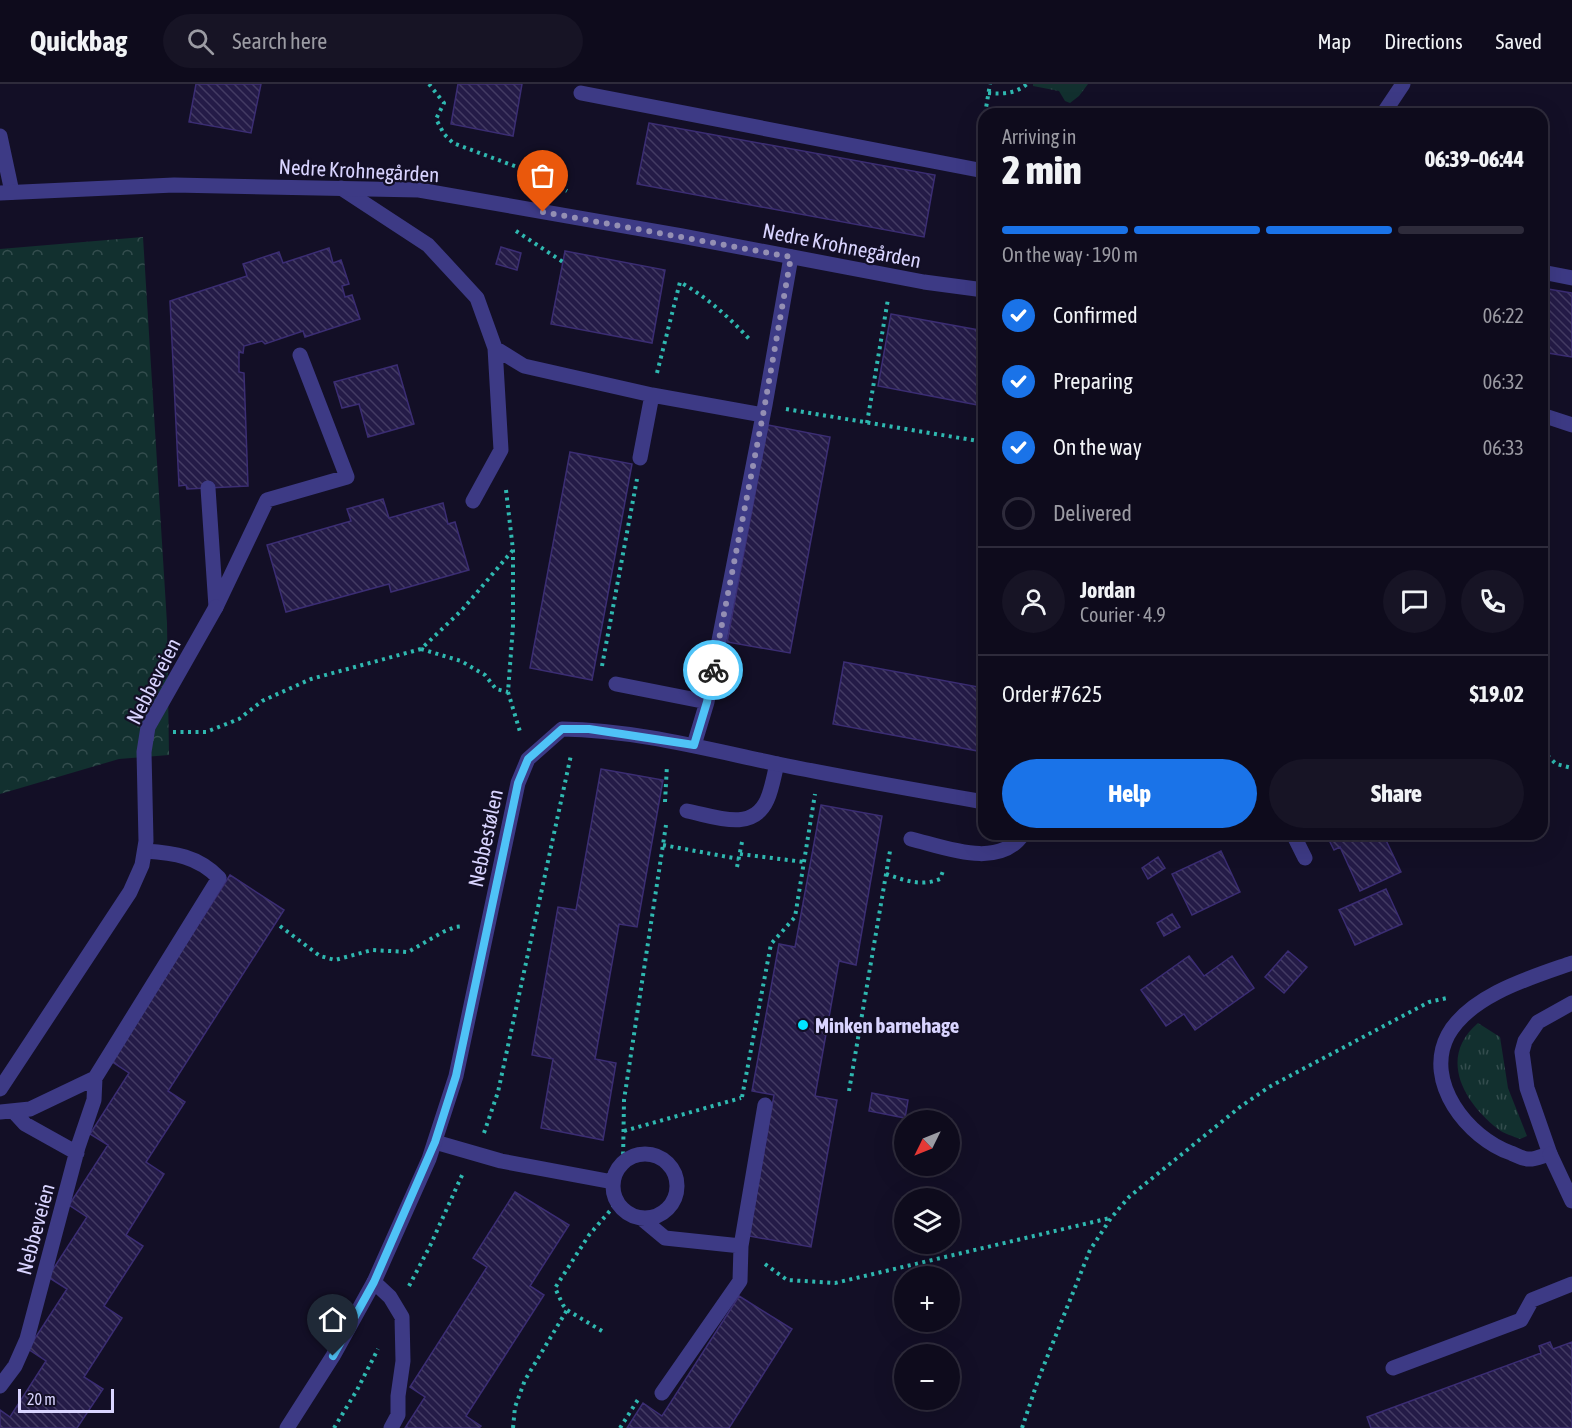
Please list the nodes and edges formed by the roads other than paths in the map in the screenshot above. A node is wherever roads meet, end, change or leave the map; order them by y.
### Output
1 (1403, 84) edge
2 (581, 93) dead end
3 (1387, 108) edge
4 (0, 136) edge
5 (978, 170) edge
6 (341, 188) junction
7 (6, 193) edge
8 (791, 257) junction
9 (1548, 273) edge
10 (1572, 278) edge
11 (978, 289) edge
12 (495, 348) junction
13 (300, 355) dead end
14 (652, 395) junction
15 (764, 410) junction
16 (1548, 417) edge
17 (1572, 425) edge
18 (640, 458) road end
19 (208, 488) dead end
20 (473, 501) dead end
21 (216, 607) junction
22 (616, 684) road end
23 (707, 702) junction
24 (694, 745) junction
25 (777, 764) junction
26 (978, 801) edge
27 (687, 811) dead end
28 (911, 839) dead end
29 (1019, 840) edge
30 (1296, 840) edge
31 (145, 851) junction
32 (1305, 858) dead end
33 (1572, 963) edge
34 (1572, 1003) edge
35 (95, 1078) junction
36 (0, 1089) edge
37 (765, 1105) road end
38 (7, 1112) edge
39 (435, 1142) junction
40 (76, 1153) junction
41 (1550, 1154) junction
42 (613, 1182) junction
43 (1572, 1201) edge
44 (641, 1218) junction
45 (741, 1246) junction
46 (374, 1282) junction
47 (1572, 1284) edge
48 (1393, 1368) dead end
49 (0, 1386) edge
50 (663, 1393) road end
51 (287, 1428) edge
52 (391, 1428) edge

1 - 3 street
2 - 5 street
4 - 7 street, Nedre Krohnegården
6 - 7 street, Nedre Krohnegården
6 - 8 street, Nedre Krohnegården
6 - 12 street
8 - 11 street, Nedre Krohnegården
8 - 15 street
9 - 10 street
12 - 14 street
12 - 20 street
13 - 21 street, Nebbeveien
14 - 15 street
14 - 18 street
15 - 23 street
16 - 17 street
19 - 21 street
21 - 31 street, Nebbeveien
22 - 23 street
23 - 24 street
24 - 25 street
24 - 39 street, Nebbestølen
25 - 26 street
25 - 27 street
28 - 29 street
30 - 32 street
31 - 35 street, Nebbeveien
31 - 36 street, Nebbeveien
33 - 41 street
34 - 41 street
35 - 38 street
35 - 40 street, Nebbeveien
37 - 45 street
38 - 40 street
39 - 42 street
39 - 46 street, Nebbestølen
40 - 49 street, Nebbeveien
41 - 43 street
42 - 44 street
42 - 44 street
44 - 45 street
45 - 50 street
46 - 51 street, Nebbestølen
46 - 52 street
47 - 48 street

